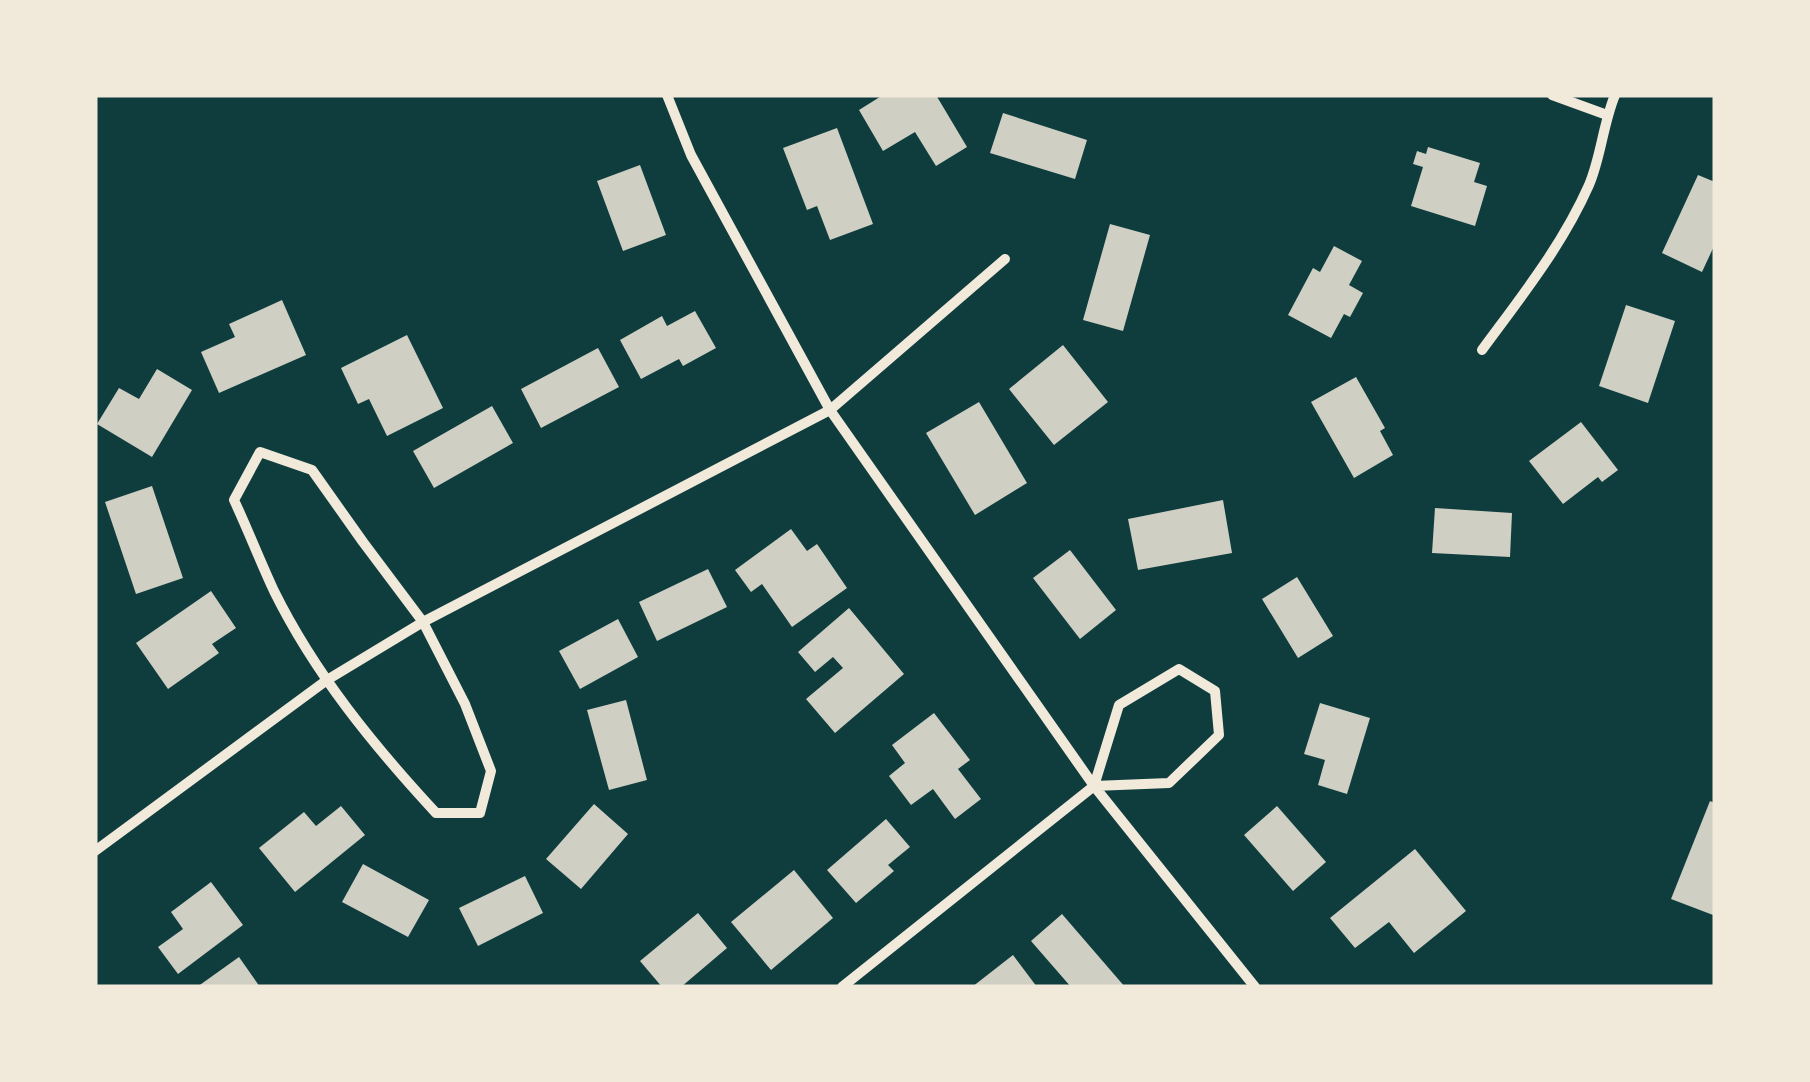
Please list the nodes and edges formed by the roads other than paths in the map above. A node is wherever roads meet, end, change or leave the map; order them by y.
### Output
1 (667, 95) edge
2 (1552, 95) edge
3 (1615, 95) edge
4 (1606, 115) junction
5 (1005, 259) dead end
6 (1482, 350) dead end
7 (830, 410) junction
8 (422, 622) junction
9 (326, 680) junction
10 (1094, 786) junction
11 (95, 850) edge
12 (842, 987) edge
13 (1256, 987) edge

1 - 7 street
2 - 4 street
3 - 4 street
4 - 6 street
5 - 7 street
7 - 8 street
7 - 10 street
8 - 9 street
8 - 9 street
8 - 9 street
9 - 11 street
10 - 10 street
10 - 12 street
10 - 13 street

